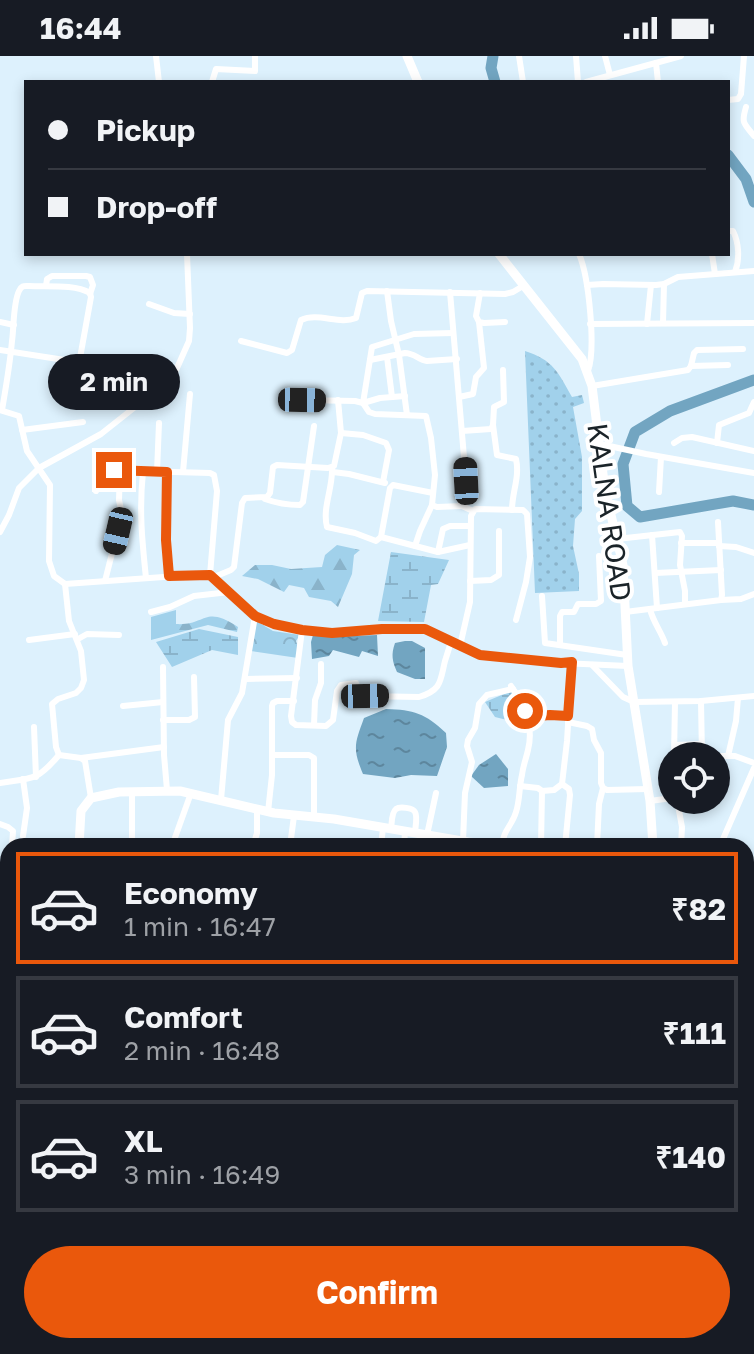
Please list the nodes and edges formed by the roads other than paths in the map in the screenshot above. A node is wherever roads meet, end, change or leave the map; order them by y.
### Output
1 (156, 56) edge
2 (255, 56) edge
3 (407, 56) edge
4 (519, 56) edge
5 (576, 56) edge
6 (605, 56) edge
7 (681, 56) edge
8 (744, 56) edge
9 (670, 58) edge
10 (656, 63) junction
11 (608, 78) edge
12 (159, 80) edge
13 (213, 80) edge
14 (417, 80) edge
15 (523, 80) edge
16 (578, 80) edge
17 (658, 80) edge
18 (738, 99) junction
19 (730, 100) edge
20 (746, 107) junction
21 (754, 109) edge
22 (754, 136) edge
23 (730, 231) edge
24 (187, 256) edge
25 (500, 256) edge
26 (580, 256) edge
27 (712, 256) edge
28 (754, 271) edge
29 (735, 272) junction
30 (715, 274) junction
31 (664, 284) junction
32 (587, 285) junction
33 (651, 285) junction
34 (46, 286) junction
35 (523, 286) junction
36 (387, 291) junction
37 (450, 292) junction
38 (480, 293) junction
39 (90, 294) junction
40 (149, 304) dead end
41 (190, 314) junction
42 (0, 322) edge
43 (479, 322) junction
44 (505, 322) dead end
45 (663, 323) junction
46 (754, 323) edge
47 (590, 324) junction
48 (647, 324) junction
49 (14, 325) junction
50 (453, 333) junction
51 (396, 340) junction
52 (241, 341) dead end
53 (743, 349) dead end
54 (0, 350) edge
55 (719, 350) junction
56 (11, 352) junction
57 (399, 355) junction
58 (387, 357) junction
59 (457, 359) junction
60 (370, 360) junction
61 (717, 365) junction
62 (728, 365) dead end
63 (691, 366) junction
64 (503, 370) dead end
65 (588, 371) junction
66 (4, 374) edge
67 (592, 386) junction
68 (190, 394) dead end
69 (405, 396) junction
70 (392, 397) junction
71 (459, 397) junction
72 (302, 400) dead end
73 (338, 400) junction
74 (754, 402) edge
75 (363, 403) junction
76 (1, 410) edge
77 (407, 415) junction
78 (83, 422) dead end
79 (159, 423) dead end
80 (493, 425) junction
81 (314, 426) dead end
82 (22, 430) junction
83 (462, 431) junction
84 (341, 433) junction
85 (674, 443) dead end
86 (717, 443) junction
87 (600, 444) junction
88 (754, 451) edge
89 (661, 457) junction
90 (307, 467) junction
91 (120, 470) junction
92 (332, 470) junction
93 (42, 472) junction
94 (143, 472) junction
95 (157, 472) junction
96 (167, 472) junction
97 (183, 472) junction
98 (754, 473) edge
99 (383, 482) junction
100 (393, 485) junction
101 (96, 491) dead end
102 (659, 492) dead end
103 (433, 493) junction
104 (265, 499) junction
105 (432, 505) junction
106 (462, 506) junction
107 (512, 510) junction
108 (473, 511) junction
109 (718, 522) dead end
110 (470, 526) junction
111 (499, 531) dead end
112 (0, 532) edge
113 (652, 535) junction
114 (381, 537) junction
115 (617, 539) junction
116 (681, 543) junction
117 (470, 545) junction
118 (719, 545) junction
119 (415, 546) junction
120 (438, 552) junction
121 (754, 553) edge
122 (599, 556) dead end
123 (721, 570) junction
124 (681, 571) junction
125 (655, 573) junction
126 (169, 576) junction
127 (212, 576) junction
128 (146, 578) junction
129 (105, 581) junction
130 (470, 581) junction
131 (65, 584) junction
132 (229, 592) junction
133 (754, 594) edge
134 (542, 596) dead end
135 (721, 600) junction
136 (685, 604) junction
137 (653, 609) junction
138 (151, 612) dead end
139 (625, 612) junction
140 (255, 616) junction
141 (516, 620) dead end
142 (302, 630) junction
143 (119, 635) dead end
144 (76, 636) junction
145 (29, 640) dead end
146 (451, 642) junction
147 (665, 643) dead end
148 (560, 645) junction
149 (460, 646) junction
150 (627, 660) junction
151 (572, 662) junction
152 (321, 664) dead end
153 (592, 665) junction
154 (163, 667) dead end
155 (194, 677) dead end
156 (297, 678) junction
157 (246, 679) junction
158 (754, 696) edge
159 (738, 698) junction
160 (294, 701) junction
161 (701, 701) junction
162 (163, 702) junction
163 (634, 702) junction
164 (675, 702) junction
165 (123, 706) dead end
166 (527, 717) junction
167 (568, 719) junction
168 (163, 720) junction
169 (314, 725) junction
170 (34, 727) dead end
171 (675, 742) edge
172 (702, 742) edge
173 (164, 747) junction
174 (730, 747) edge
175 (59, 755) junction
176 (273, 755) junction
177 (730, 756) edge
178 (81, 758) junction
179 (754, 766) edge
180 (36, 777) junction
181 (23, 779) junction
182 (0, 783) edge
183 (562, 784) junction
184 (520, 786) junction
185 (603, 788) junction
186 (648, 789) junction
187 (167, 790) junction
188 (132, 791) junction
189 (542, 791) junction
190 (191, 793) junction
191 (436, 793) dead end
192 (91, 798) junction
193 (221, 800) junction
194 (658, 800) edge
195 (650, 801) junction
196 (257, 809) junction
197 (268, 812) junction
198 (678, 814) edge
199 (294, 816) junction
200 (314, 817) junction
201 (0, 824) edge
202 (387, 829) junction
203 (410, 832) junction
204 (427, 835) junction
205 (23, 836) dead end
206 (13, 838) edge
207 (79, 838) edge
208 (132, 838) edge
209 (175, 838) edge
210 (255, 838) edge
211 (291, 838) edge
212 (384, 838) edge
213 (407, 838) edge
214 (440, 838) edge
215 (463, 838) edge
216 (504, 838) edge
217 (541, 838) edge
218 (566, 838) edge
219 (597, 838) edge
220 (652, 838) edge
221 (681, 838) edge
222 (723, 838) edge

1 - 12 street
2 - 13 street
3 - 14 main road
4 - 15 street
5 - 16 street
6 - 11 street
7 - 9 street
8 - 18 street
9 - 10 street
10 - 11 street
10 - 17 street
18 - 19 street
18 - 20 street
20 - 21 street
20 - 22 street
23 - 29 street
24 - 41 street
25 - 35 main road, KALNA ROAD
26 - 32 street
27 - 30 street
28 - 29 street
29 - 30 street
30 - 31 street
31 - 33 street
31 - 45 street
32 - 33 street
32 - 47 street
33 - 48 street
34 - 39 street
34 - 39 street
34 - 49 street
35 - 38 street
35 - 65 main road, KALNA ROAD
36 - 37 street
36 - 51 street
36 - 52 street
37 - 38 street
37 - 50 street
38 - 43 street
39 - 56 street
40 - 41 street
41 - 93 street
42 - 49 street
43 - 44 street
43 - 71 street
45 - 46 street
45 - 48 street
47 - 48 street
47 - 65 street
49 - 56 street
50 - 51 street
50 - 59 street
51 - 57 street
51 - 60 street
53 - 55 street
54 - 56 street
55 - 61 street
55 - 63 street
56 - 66 street
57 - 58 street
57 - 59 street
57 - 69 street
58 - 60 street
58 - 70 street
59 - 71 street
60 - 75 street
61 - 62 street
61 - 63 street
63 - 67 street
64 - 80 street
65 - 67 main road, KALNA ROAD
66 - 76 street
67 - 87 main road, KALNA ROAD
68 - 97 street
69 - 70 street
69 - 77 street
70 - 75 street
71 - 83 street
72 - 73 street
73 - 75 street
73 - 84 street
74 - 86 street
75 - 77 street
76 - 82 street
77 - 103 street
78 - 82 street
79 - 95 street
80 - 83 street
80 - 107 street
81 - 90 street
82 - 93 street
83 - 106 street
84 - 92 street
84 - 99 street
85 - 86 street
86 - 88 street
87 - 89 street
87 - 115 main road, KALNA ROAD
89 - 98 street
89 - 102 street
90 - 92 street
90 - 104 street
90 - 104 street
91 - 94 street
91 - 101 street
91 - 129 street
92 - 99 street
92 - 114 street
93 - 112 street
93 - 131 street
94 - 95 street
94 - 128 street
95 - 96 street
96 - 97 street
96 - 126 street
97 - 127 street
99 - 100 street
100 - 103 street
100 - 114 street
103 - 105 street
104 - 127 street
105 - 106 street
105 - 119 street
106 - 108 street
107 - 108 street
107 - 141 street
108 - 110 street
109 - 118 street
110 - 117 street
110 - 120 street
111 - 130 street
113 - 115 street
113 - 116 street
113 - 125 street
114 - 119 street
115 - 139 main road, KALNA ROAD
116 - 118 street
116 - 124 street
117 - 120 street
117 - 130 street
118 - 121 street
118 - 123 street
119 - 120 street
122 - 148 street
123 - 124 street
123 - 135 street
124 - 125 street
124 - 136 street
125 - 137 street
126 - 127 street
126 - 128 street
127 - 132 street
128 - 129 street
129 - 131 street
130 - 149 street
131 - 144 street
132 - 138 street
132 - 140 street
133 - 135 street
134 - 148 street
135 - 136 street
136 - 137 street
137 - 139 street
137 - 147 street
139 - 150 main road, KALNA ROAD
140 - 142 street
140 - 157 street
142 - 146 street
142 - 156 street
143 - 144 street
144 - 145 street
144 - 175 street
146 - 149 street
146 - 169 street
148 - 150 street
149 - 151 street
150 - 153 street
150 - 163 main road, KALNA ROAD
151 - 153 street
151 - 167 street
152 - 169 street
153 - 163 street
154 - 162 street
155 - 168 street
156 - 157 street
156 - 160 street
157 - 193 street
158 - 159 street
159 - 161 street
159 - 174 street
160 - 169 street
160 - 176 street
161 - 164 street
161 - 172 street
162 - 165 street
162 - 168 street
163 - 164 street
163 - 186 main road, KALNA ROAD
164 - 171 street
166 - 167 street
166 - 184 street
166 - 215 street
167 - 183 street
167 - 185 street
168 - 173 street
170 - 180 street
173 - 178 street
173 - 187 street
175 - 178 street
175 - 180 street
176 - 197 street
176 - 200 street
177 - 179 street
178 - 192 street
179 - 222 street
180 - 181 street
181 - 182 street
181 - 205 street
183 - 189 street
183 - 218 street
184 - 189 street
184 - 216 street
185 - 186 street
185 - 219 street
186 - 195 main road, KALNA ROAD
187 - 188 main road
187 - 190 main road
188 - 192 main road
188 - 208 street
189 - 217 street
190 - 193 main road
190 - 209 street
191 - 204 street
192 - 207 main road
193 - 196 main road
194 - 195 street
195 - 220 main road, KALNA ROAD
196 - 197 main road
196 - 210 street
197 - 199 main road
198 - 221 street
199 - 200 main road
199 - 211 street
200 - 202 main road
201 - 206 street
202 - 203 main road
202 - 203 street
202 - 212 street
203 - 204 main road
203 - 213 street
204 - 214 main road

